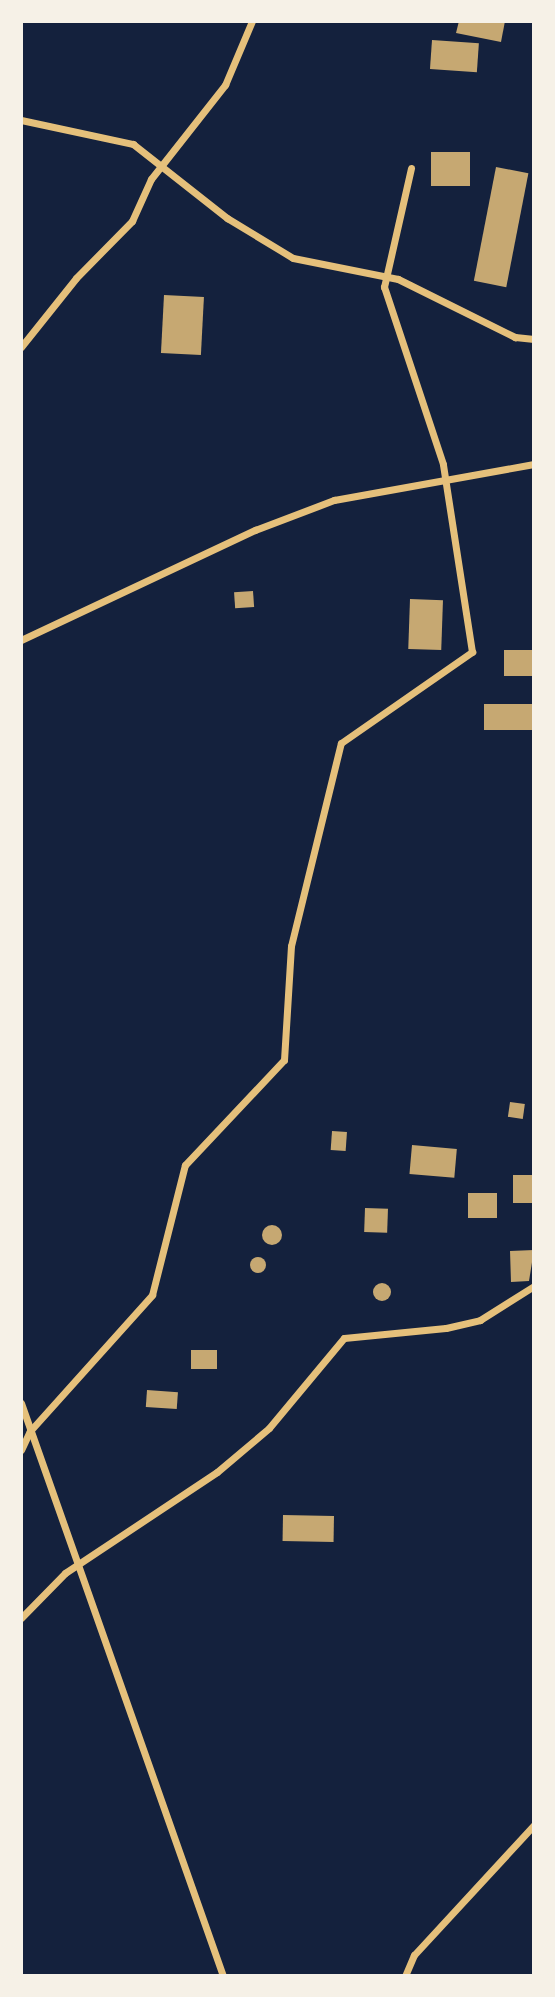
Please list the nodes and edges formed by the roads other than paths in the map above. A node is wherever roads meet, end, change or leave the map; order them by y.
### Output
1 (253, 21) edge
2 (21, 120) edge
3 (162, 167) junction
4 (411, 167) dead end
5 (386, 277) junction
6 (534, 340) edge
7 (21, 347) edge
8 (534, 464) edge
9 (445, 481) junction
10 (21, 640) edge
11 (534, 1286) edge
12 (21, 1403) edge
13 (30, 1431) junction
14 (21, 1450) edge
15 (76, 1566) junction
16 (21, 1618) edge
17 (534, 1825) edge
18 (223, 1976) edge
19 (405, 1976) edge

1 - 3 street
2 - 3 street
3 - 5 street
3 - 7 street
4 - 5 street
5 - 6 street
5 - 9 street
8 - 9 street
9 - 10 street
9 - 13 street
11 - 15 street
12 - 13 street
13 - 14 street
13 - 15 street
15 - 16 street
15 - 18 street
17 - 19 street

